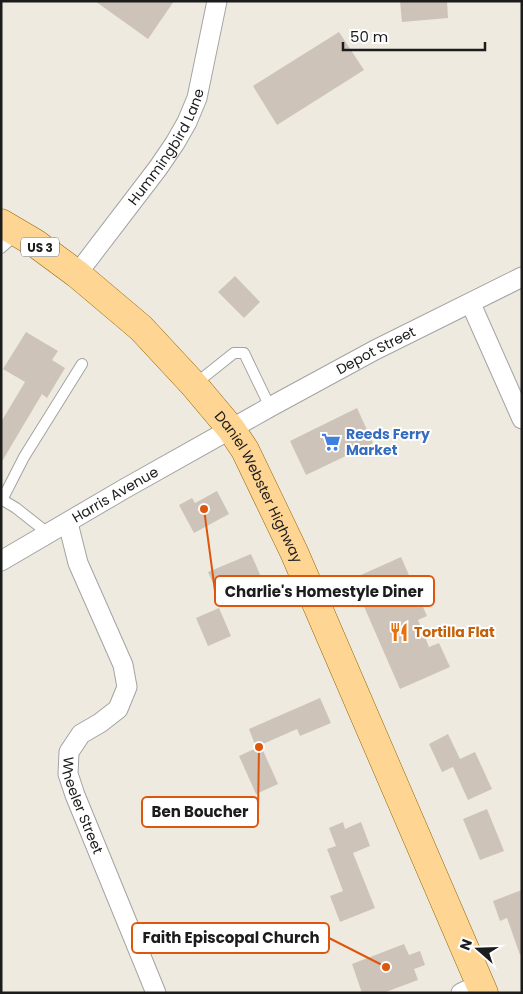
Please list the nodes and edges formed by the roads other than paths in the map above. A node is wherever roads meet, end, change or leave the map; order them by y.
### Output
1 (217, 1) edge
2 (7, 235) edge
3 (77, 274) junction
4 (522, 277) edge
5 (471, 304) junction
6 (82, 364) dead end
7 (194, 385) junction
8 (270, 407) junction
9 (522, 419) edge
10 (232, 429) junction
11 (2, 500) edge
12 (68, 523) junction
13 (49, 534) junction
14 (1, 561) edge
15 (475, 990) edge
16 (156, 993) edge

1 - 3 street, Hummingbird Lane
2 - 3 main road, Daniel Webster Highway / US 3
3 - 7 main road, Daniel Webster Highway / US 3
4 - 5 street, Depot Street
5 - 8 street, Depot Street
5 - 9 street
6 - 11 lane
7 - 8 lane
7 - 10 main road, Daniel Webster Highway / US 3
8 - 10 street, Depot Street
10 - 12 street, Harris Avenue
10 - 15 main road, Daniel Webster Highway / US 3
11 - 13 lane
12 - 13 street, Harris Avenue
12 - 16 street, Wheeler Street
13 - 14 street, Harris Avenue

